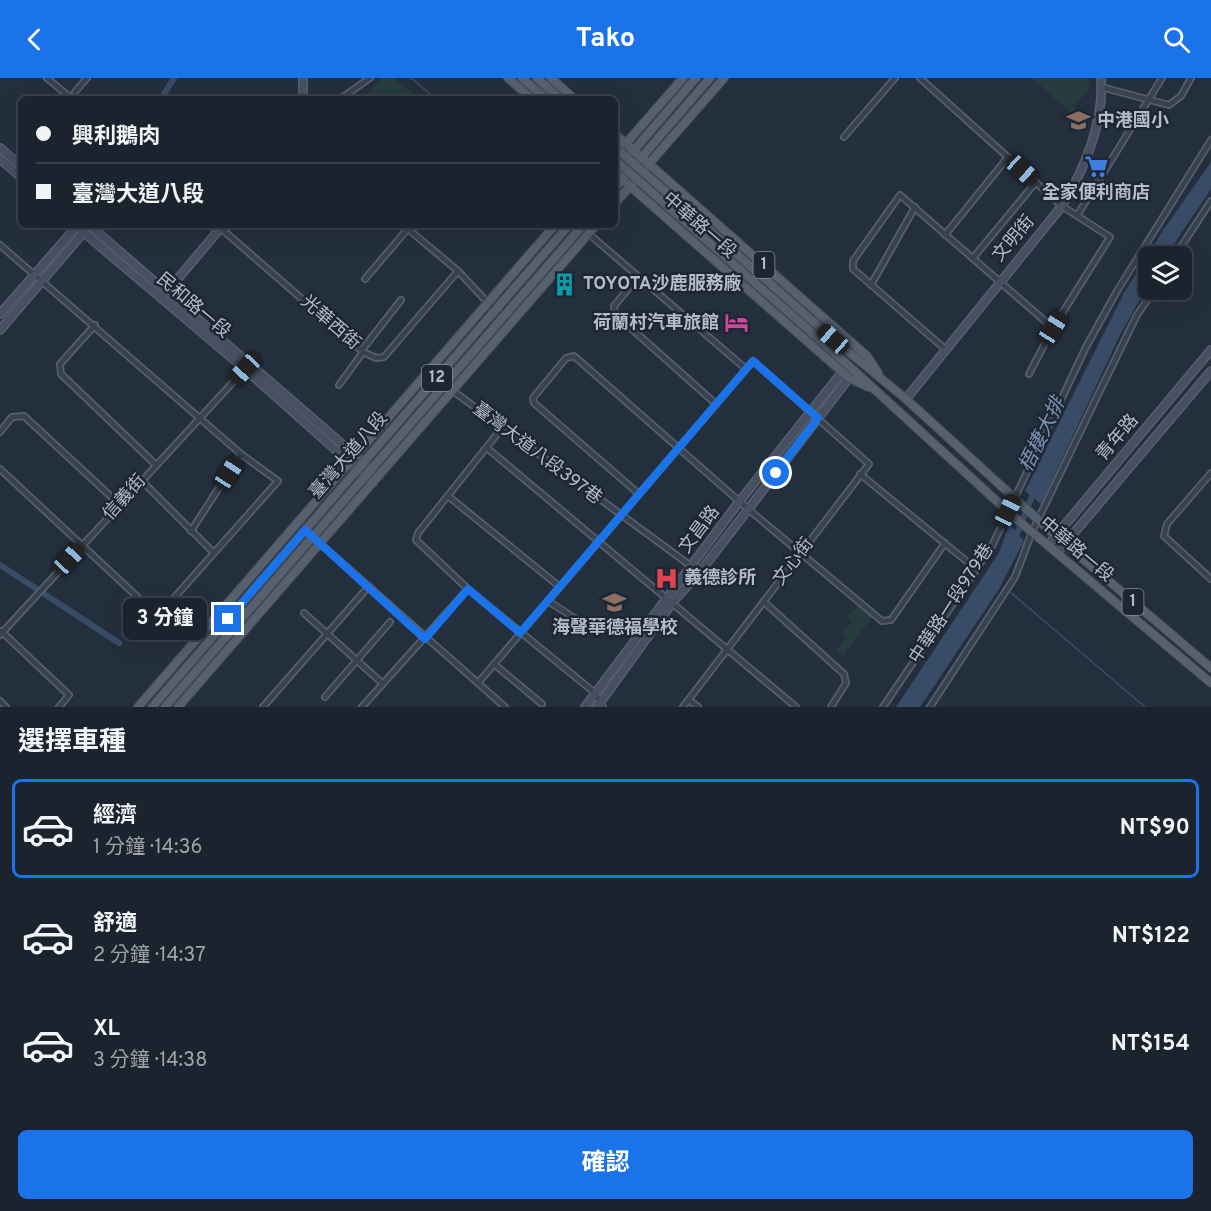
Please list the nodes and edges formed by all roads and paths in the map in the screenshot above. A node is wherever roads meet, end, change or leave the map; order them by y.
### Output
1 (47, 78) edge
2 (87, 78) edge
3 (303, 78) edge
4 (370, 78) edge
5 (508, 78) edge
6 (522, 78) edge
7 (537, 78) edge
8 (551, 78) edge
9 (683, 78) edge
10 (696, 78) edge
11 (710, 78) edge
12 (724, 78) edge
13 (895, 78) edge
14 (920, 78) edge
15 (1101, 78) edge
16 (1162, 78) edge
17 (1191, 78) edge
18 (1101, 87) junction
19 (75, 92) dead end
20 (68, 96) edge
21 (303, 96) edge
22 (344, 96) edge
23 (529, 96) edge
24 (543, 96) edge
25 (557, 96) edge
26 (571, 96) edge
27 (1148, 99) junction
28 (618, 137) edge
29 (844, 137) dead end
30 (1211, 140) edge
31 (626, 144) junction
32 (0, 148) edge
33 (618, 150) edge
34 (638, 154) junction
35 (618, 155) edge
36 (618, 158) edge
37 (1008, 158) junction
38 (0, 159) edge
39 (618, 162) edge
40 (18, 163) edge
41 (649, 164) junction
42 (18, 174) edge
43 (618, 175) edge
44 (1036, 182) junction
45 (630, 186) junction
46 (618, 200) edge
47 (1211, 201) edge
48 (1062, 206) junction
49 (915, 207) junction
50 (1078, 214) junction
51 (79, 228) edge
52 (80, 228) edge
53 (83, 228) edge
54 (84, 228) edge
55 (218, 228) edge
56 (222, 228) edge
57 (409, 228) edge
58 (411, 228) edge
59 (552, 228) edge
60 (566, 228) edge
61 (580, 228) edge
62 (594, 228) edge
63 (589, 234) junction
64 (945, 235) junction
65 (0, 245) edge
66 (1182, 246) edge
67 (973, 258) junction
68 (458, 271) junction
69 (35, 275) junction
70 (638, 277) junction
71 (365, 279) dead end
72 (44, 281) junction
73 (999, 282) junction
74 (871, 285) junction
75 (167, 292) junction
76 (161, 300) junction
77 (400, 300) dead end
78 (1147, 300) edge
79 (488, 303) junction
80 (495, 310) junction
81 (0, 314) edge
82 (503, 317) junction
83 (511, 324) junction
84 (95, 325) junction
85 (1053, 328) junction
86 (0, 330) edge
87 (945, 349) junction
88 (1211, 350) edge
89 (363, 351) junction
90 (250, 362) junction
91 (245, 369) junction
92 (746, 369) junction
93 (1211, 371) edge
94 (842, 372) junction
95 (1029, 374) dead end
96 (881, 377) junction
97 (451, 378) junction
98 (849, 378) junction
99 (339, 385) dead end
100 (872, 389) junction
101 (453, 391) junction
102 (906, 399) junction
103 (716, 404) junction
104 (810, 412) junction
105 (199, 418) junction
106 (818, 418) junction
107 (502, 428) junction
108 (0, 432) edge
109 (680, 447) junction
110 (487, 448) junction
111 (241, 454) junction
112 (353, 459) junction
113 (155, 464) junction
114 (361, 466) junction
115 (0, 469) edge
116 (368, 473) junction
117 (1211, 473) edge
118 (860, 474) junction
119 (379, 476) junction
120 (141, 480) junction
121 (373, 483) junction
122 (639, 494) junction
123 (448, 496) junction
124 (1014, 497) junction
125 (740, 502) junction
126 (119, 504) junction
127 (748, 509) junction
128 (1010, 513) junction
129 (621, 516) junction
130 (1039, 520) junction
131 (297, 523) junction
132 (305, 530) junction
133 (191, 531) junction
134 (1032, 532) junction
135 (1056, 536) junction
136 (313, 537) junction
137 (600, 540) junction
138 (945, 543) junction
139 (321, 544) junction
140 (1065, 544) junction
141 (83, 545) junction
142 (1048, 545) junction
143 (802, 552) junction
144 (214, 553) junction
145 (1057, 553) junction
146 (692, 566) junction
147 (976, 569) junction
148 (1210, 576) edge
149 (369, 586) junction
150 (560, 586) junction
151 (468, 589) junction
152 (669, 600) junction
153 (548, 601) junction
154 (764, 602) junction
155 (304, 613) dead end
156 (390, 622) dead end
157 (590, 628) dead end
158 (1, 632) edge
159 (326, 632) junction
160 (520, 633) junction
161 (425, 639) junction
162 (726, 650) junction
163 (356, 660) junction
164 (494, 664) junction
165 (1211, 668) edge
166 (382, 683) junction
167 (478, 683) junction
168 (1211, 683) edge
169 (595, 693) junction
170 (325, 697) dead end
171 (689, 700) junction
172 (0, 701) edge
173 (542, 704) dead end
174 (141, 706) edge
175 (600, 706) edge
176 (6, 707) edge
177 (59, 707) edge
178 (152, 707) edge
179 (165, 707) edge
180 (178, 707) edge
181 (263, 707) edge
182 (362, 707) edge
183 (505, 707) edge
184 (585, 707) edge
185 (683, 707) edge
186 (698, 707) edge
187 (796, 707) edge
188 (831, 707) edge
189 (883, 707) edge
190 (930, 707) edge

1 - 20 street
2 - 19 street
3 - 21 street
4 - 22 street
5 - 23 main road
6 - 24 main road
7 - 25 main road
8 - 26 main road
9 - 31 main road
10 - 34 main road
11 - 34 main road
12 - 41 main road
13 - 29 street
14 - 37 street
15 - 18 street, 文明街
16 - 27 street
17 - 27 street
18 - 27 street
18 - 48 street, 文明街
27 - 50 street
28 - 31 main road, 1
30 - 124 street, 中華路一段979巷
31 - 34 main road, 1
31 - 35 main road
32 - 40 street
33 - 96 main road, 中華路一段 / 1, bridge
34 - 36 main road
34 - 41 main road, 中華路一段 / 1
34 - 43 main road
34 - 45 main road
37 - 44 street
37 - 64 street
38 - 42 street
39 - 100 main road, 中華路一段 / 1, bridge
41 - 45 main road
41 - 96 main road, 中華路一段 / 1
43 - 45 main road, 中華路一段 / 1
44 - 48 street
44 - 67 street
45 - 46 main road
45 - 94 main road, 中華路一段 / 1
47 - 66 street
48 - 50 street
48 - 73 street, 文明街
49 - 64 street
49 - 74 street
49 - 74 street
50 - 85 street
51 - 69 street
52 - 72 street
53 - 76 street, 民和路一段
54 - 75 street, 民和路一段
55 - 75 street
56 - 89 street, 光華西街
57 - 71 street
58 - 68 street
59 - 79 main road, 臺灣大道八段 / 12
60 - 80 main road, 臺灣大道八段 / 12
61 - 82 main road, 臺灣大道八段 / 12
62 - 63 main road, 臺灣大道八段 / 12
63 - 70 street
63 - 83 main road, 臺灣大道八段 / 12
64 - 67 street
65 - 69 street
67 - 73 street
68 - 79 street
68 - 89 street, 光華西街
69 - 72 street
69 - 81 street
70 - 92 street
70 - 103 street
72 - 84 street
72 - 86 street
73 - 85 street
73 - 87 street, 文明街
74 - 87 street
75 - 76 street
75 - 90 street, 民和路一段
76 - 91 street, 民和路一段
77 - 89 street
78 - 130 street
79 - 80 street
79 - 112 main road, 臺灣大道八段 / 12
80 - 82 street
80 - 114 main road, 臺灣大道八段 / 12
82 - 83 street
82 - 97 main road, 臺灣大道八段 / 12
83 - 101 main road, 臺灣大道八段 / 12
84 - 105 street
84 - 113 street
85 - 95 street
87 - 102 street, 文明街
88 - 135 street, 青年路
89 - 99 street
90 - 91 street, 信義街
90 - 112 street, 民和路一段
91 - 105 street, 信義街
91 - 112 street, 民和路一段
92 - 103 street
92 - 104 street
93 - 140 street, 青年路
94 - 98 main road, 中華路一段 / 1
94 - 104 street, 文昌路
96 - 102 main road, 中華路一段 / 1
97 - 101 street
97 - 116 main road, 臺灣大道八段 / 12
98 - 100 main road, 中華路一段 / 1
98 - 106 street, 文昌路
100 - 128 main road, 中華路一段 / 1
101 - 107 street, 臺灣大道八段397巷
101 - 119 main road, 臺灣大道八段 / 12
102 - 124 main road, 中華路一段 / 1
103 - 109 street
104 - 106 street
104 - 125 street, 文昌路
105 - 111 street
105 - 113 street, 信義街
106 - 118 street
106 - 127 street, 文昌路
107 - 110 street
107 - 129 street, 臺灣大道八段397巷
108 - 126 street
109 - 122 street
109 - 122 street
109 - 125 street
110 - 123 street
110 - 137 street
111 - 133 street
111 - 144 street
112 - 114 street, 民和路一段
112 - 131 main road, 臺灣大道八段 / 12
113 - 120 street, 信義街
114 - 116 street, 民和路一段
114 - 132 main road, 臺灣大道八段 / 12
115 - 141 street
116 - 119 street, 民和路一段
116 - 121 main road, 臺灣大道八段
116 - 136 main road, 臺灣大道八段 / 12
117 - 148 street
118 - 138 street
118 - 143 street, 文心街
119 - 121 main road, 臺灣大道八段 / 12
120 - 126 street, 信義街
120 - 133 street
121 - 139 main road, 臺灣大道八段 / 12
122 - 129 street
123 - 150 street
123 - 151 street
124 - 128 street, 中華路一段979巷
124 - 130 main road, 中華路一段 / 1
125 - 127 street
125 - 146 street, 文昌路
126 - 141 street, 信義街
127 - 143 street
127 - 152 street, 文昌路
128 - 134 main road, 中華路一段 / 1
128 - 147 street, 中華路一段979巷
129 - 137 street
129 - 146 street, 臺灣大道八段397巷
130 - 134 street
130 - 135 main road, 中華路一段 / 1
131 - 132 street
131 - 174 main road, 臺灣大道八段 / 12
132 - 136 street
132 - 178 main road, 臺灣大道八段 / 12
133 - 144 street
134 - 142 main road, 中華路一段 / 1
134 - 190 street
135 - 140 main road, 中華路一段 / 1
135 - 142 street, 青年路
136 - 139 street
136 - 179 main road, 臺灣大道八段 / 12
137 - 150 street
137 - 152 street
138 - 143 street
138 - 147 street
139 - 149 street
139 - 180 main road, 臺灣大道八段 / 12
140 - 145 street, 青年路
140 - 165 main road, 中華路一段 / 1
141 - 144 street
141 - 158 street, 信義街
142 - 145 main road, 中華路一段 / 1
143 - 154 street, 文心街
145 - 168 main road, 中華路一段 / 1
146 - 152 street, 文昌路
147 - 189 street, 中華路一段979巷
149 - 159 street
149 - 161 street
150 - 153 street
151 - 160 street
151 - 161 street
152 - 162 street
152 - 169 street, 文昌路
152 - 175 street, 文昌路
153 - 157 street
153 - 160 street
154 - 162 street, 文心街
154 - 188 street
155 - 159 street
156 - 163 street
158 - 177 street
159 - 163 street
159 - 181 street
160 - 164 street
160 - 169 street
161 - 166 street
161 - 167 street
162 - 171 street, 文心街
162 - 187 street
163 - 166 street
163 - 170 street
164 - 167 street
164 - 173 street
166 - 182 street
167 - 183 street
169 - 175 street
169 - 184 street, 文昌路
171 - 185 street, 文心街
171 - 186 street
172 - 176 street

